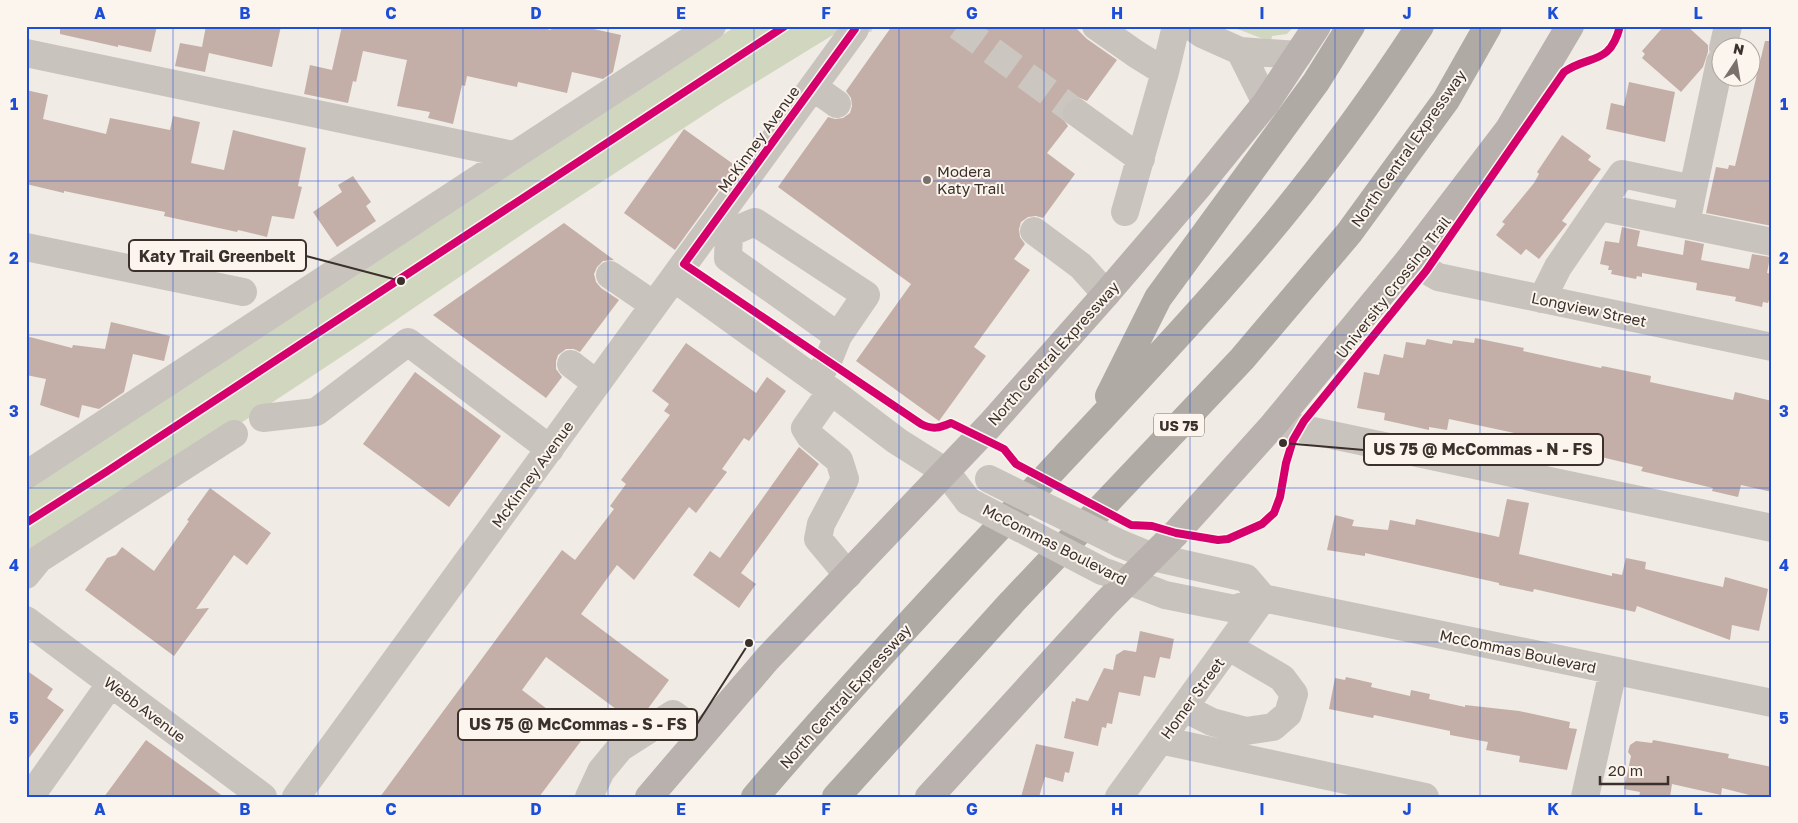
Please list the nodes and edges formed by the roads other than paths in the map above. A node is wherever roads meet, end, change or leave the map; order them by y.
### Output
1 (712, 26) edge
2 (1096, 26) edge
3 (1176, 26) edge
4 (1191, 26) edge
5 (1317, 26) edge
6 (1351, 26) edge
7 (1420, 26) edge
8 (1488, 26) edge
9 (1570, 26) edge
10 (855, 29) dead end
11 (1240, 52) junction
12 (26, 53) edge
13 (1298, 56) junction
14 (1166, 72) junction
15 (813, 87) junction
16 (1714, 88) edge
17 (1266, 103) junction
18 (837, 104) dead end
19 (1077, 113) tunnel mouth
20 (513, 155) junction
21 (1140, 159) junction
22 (1693, 189) junction
23 (1600, 207) junction
24 (1125, 212) dead end
25 (1686, 224) junction
26 (722, 228) junction
27 (1034, 231) dead end
28 (1772, 242) edge
29 (26, 247) edge
30 (1409, 260) junction
31 (610, 275) dead end
32 (674, 278) junction
33 (243, 292) dead end
34 (1106, 294) junction
35 (1542, 299) junction
36 (654, 305) junction
37 (838, 336) junction
38 (1772, 347) edge
39 (571, 364) dead end
40 (597, 384) junction
41 (824, 385) junction
42 (263, 418) dead end
43 (1275, 424) junction
44 (1094, 426) junction
45 (234, 434) dead end
46 (550, 449) junction
47 (946, 472) junction
48 (26, 475) edge
49 (1772, 528) edge
50 (1153, 557) junction
51 (26, 574) edge
52 (848, 575) junction
53 (1128, 582) junction
54 (1264, 598) junction
55 (26, 620) edge
56 (1229, 646) junction
57 (1613, 670) junction
58 (111, 683) junction
59 (1772, 703) edge
60 (1184, 708) junction
61 (700, 735) junction
62 (1160, 740) junction
63 (30, 797) edge
64 (263, 797) edge
65 (296, 797) edge
66 (589, 797) edge
67 (649, 797) edge
68 (755, 797) edge
69 (836, 797) edge
70 (929, 797) edge
71 (1119, 797) edge
72 (1425, 797) edge
73 (1584, 797) edge

1 - 20 street
2 - 14 street
3 - 14 street
4 - 11 street
5 - 13 main road, North Central Expressway
6 - 44 highway
7 - 44 highway, North Central Expressway
8 - 69 highway, North Central Expressway / US 75
9 - 30 main road
10 - 15 street, McKinney Avenue
11 - 13 street
11 - 17 street
12 - 20 street
13 - 17 main road, North Central Expressway
14 - 21 street
15 - 18 street
15 - 26 street, McKinney Avenue
16 - 22 street
17 - 34 main road, North Central Expressway
19 - 21 street
20 - 48 street
21 - 24 street
22 - 23 street
22 - 25 street
23 - 25 street
23 - 35 street
25 - 28 street
26 - 32 street, McKinney Avenue
26 - 37 street
26 - 37 street
27 - 34 street
29 - 33 street
30 - 35 street, Longview Street
30 - 43 main road
31 - 36 street
32 - 36 street, McKinney Avenue
32 - 41 street, McCommas Boulevard
34 - 47 main road, North Central Expressway
35 - 38 street, Longview Street
36 - 40 street, McKinney Avenue
37 - 41 street
39 - 40 street
40 - 46 street, McKinney Avenue
41 - 47 street, McCommas Boulevard
41 - 52 street
42 - 46 street
43 - 49 street
43 - 50 main road
44 - 68 highway, North Central Expressway
45 - 51 street
46 - 65 street, McKinney Avenue
47 - 50 street, McCommas Boulevard, bridge
47 - 52 main road, North Central Expressway
47 - 53 street, McCommas Boulevard, bridge
50 - 53 main road
50 - 54 street, McCommas Boulevard
52 - 61 main road, North Central Expressway
53 - 54 street, McCommas Boulevard
53 - 70 main road
54 - 56 street, Homer Street
54 - 57 street, McCommas Boulevard
55 - 58 street, Webb Avenue
56 - 60 street, Homer Street
56 - 60 street
57 - 59 street, McCommas Boulevard
57 - 73 street
58 - 63 street
58 - 64 street, Webb Avenue
60 - 62 street, Homer Street
61 - 66 street
61 - 67 main road, North Central Expressway
62 - 71 street, Homer Street
62 - 72 street

